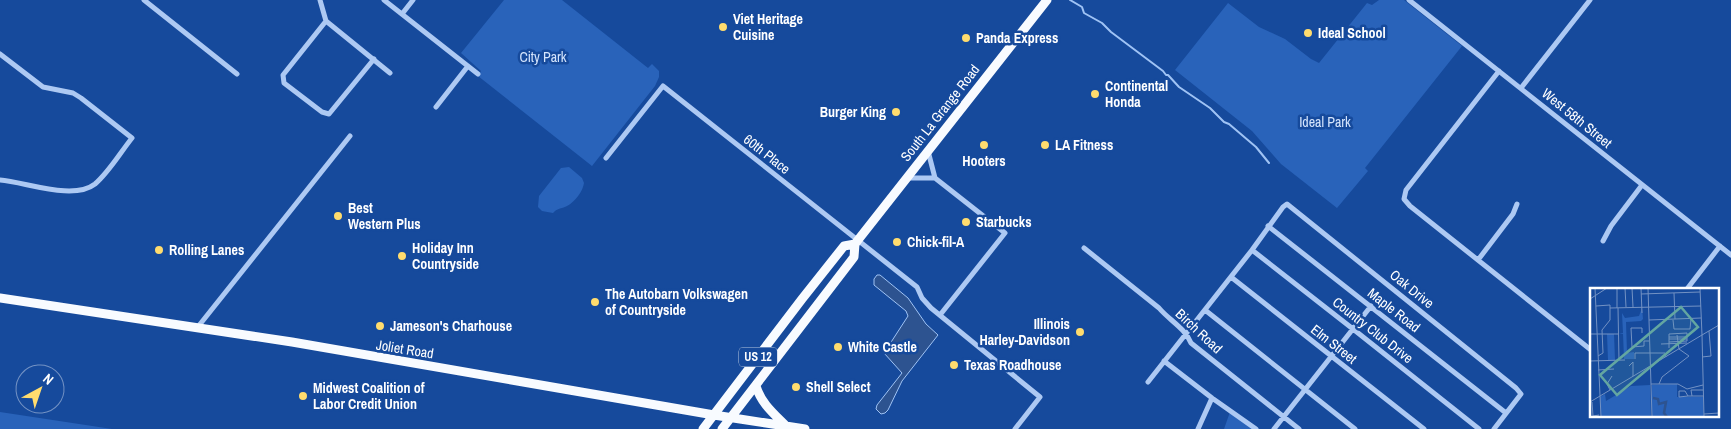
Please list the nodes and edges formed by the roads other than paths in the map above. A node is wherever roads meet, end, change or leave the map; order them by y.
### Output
1 (144, 0) edge
2 (320, 0) edge
3 (384, 0) edge
4 (413, 0) edge
5 (1047, 0) edge
6 (1409, 0) edge
7 (1590, 0) edge
8 (402, 14) junction
9 (326, 21) junction
10 (0, 54) edge
11 (374, 60) junction
12 (468, 66) junction
13 (1499, 71) junction
14 (390, 73) dead end
15 (237, 74) dead end
16 (478, 74) dead end
17 (1521, 88) junction
18 (436, 107) dead end
19 (350, 136) dead end
20 (928, 151) junction
21 (606, 158) dead end
22 (907, 178) junction
23 (935, 178) junction
24 (0, 180) edge
25 (1642, 185) junction
26 (1518, 204) dead end
27 (1268, 226) junction
28 (1603, 241) dead end
29 (857, 242) junction
30 (1720, 246) junction
31 (1084, 248) dead end
32 (1252, 250) junction
33 (1731, 255) edge
34 (1478, 260) junction
35 (1230, 277) junction
36 (1687, 288) edge
37 (0, 298) edge
38 (1371, 306) junction
39 (1205, 310) junction
40 (940, 315) junction
41 (197, 328) junction
42 (1353, 328) junction
43 (1187, 333) junction
44 (1590, 349) edge
45 (1331, 356) junction
46 (1164, 361) junction
47 (1148, 382) dead end
48 (756, 386) junction
49 (1305, 390) junction
50 (1212, 398) junction
51 (1506, 413) junction
52 (714, 415) junction
53 (1283, 417) junction
54 (730, 418) junction
55 (786, 426) junction
56 (703, 429) edge
57 (722, 429) edge
58 (805, 429) edge
59 (1015, 429) edge
60 (1198, 429) edge
61 (1256, 429) edge
62 (1274, 429) edge
63 (1299, 429) edge
64 (1355, 429) edge
65 (1424, 429) edge
66 (1478, 429) edge
67 (1494, 429) edge

1 - 15 street
2 - 9 street
3 - 8 street
4 - 8 street
5 - 20 main road, South La Grange Road / US 12
6 - 13 street, West 58th Street
7 - 17 street
8 - 12 street
9 - 11 street
9 - 11 street
10 - 24 street
11 - 14 street
12 - 16 street
12 - 18 street
13 - 17 street, West 58th Street
13 - 34 street
17 - 25 street, West 58th Street
19 - 41 street
20 - 22 main road, South La Grange Road / US 12
20 - 23 street
21 - 29 street, 60th Place
22 - 23 street
22 - 29 main road, South La Grange Road / US 12
23 - 40 street
25 - 28 street
25 - 30 street, West 58th Street
26 - 34 street
27 - 32 street
27 - 38 street, Maple Road
27 - 51 street, Oak Drive
29 - 40 street, 60th Place
29 - 48 main road, South La Grange Road / US 12
29 - 52 main road, South La Grange Road / US 12
30 - 33 street, West 58th Street
30 - 36 street
31 - 43 street, Birch Road
32 - 35 street
32 - 42 street, Country Club Drive
34 - 44 street
35 - 39 street
35 - 45 street, Elm Street
37 - 41 main road, Joliet Road
38 - 42 street
38 - 51 street, Maple Road
39 - 43 street
39 - 49 street
40 - 59 street, 60th Place
41 - 52 main road, Joliet Road
42 - 45 street
42 - 66 street, Country Club Drive
43 - 46 street
43 - 53 street, Birch Road
45 - 49 street
45 - 65 street, Elm Street
46 - 47 street
46 - 50 street
48 - 54 main road, South La Grange Road / US 12
48 - 55 main road
49 - 53 street
49 - 64 street
50 - 60 street
50 - 61 street
51 - 67 street
52 - 54 main road, Joliet Road
52 - 56 main road, South La Grange Road / US 12
53 - 62 street
53 - 63 street, Birch Road
54 - 55 main road, Joliet Road
54 - 57 main road, South La Grange Road / US 12
55 - 58 main road, Joliet Road

